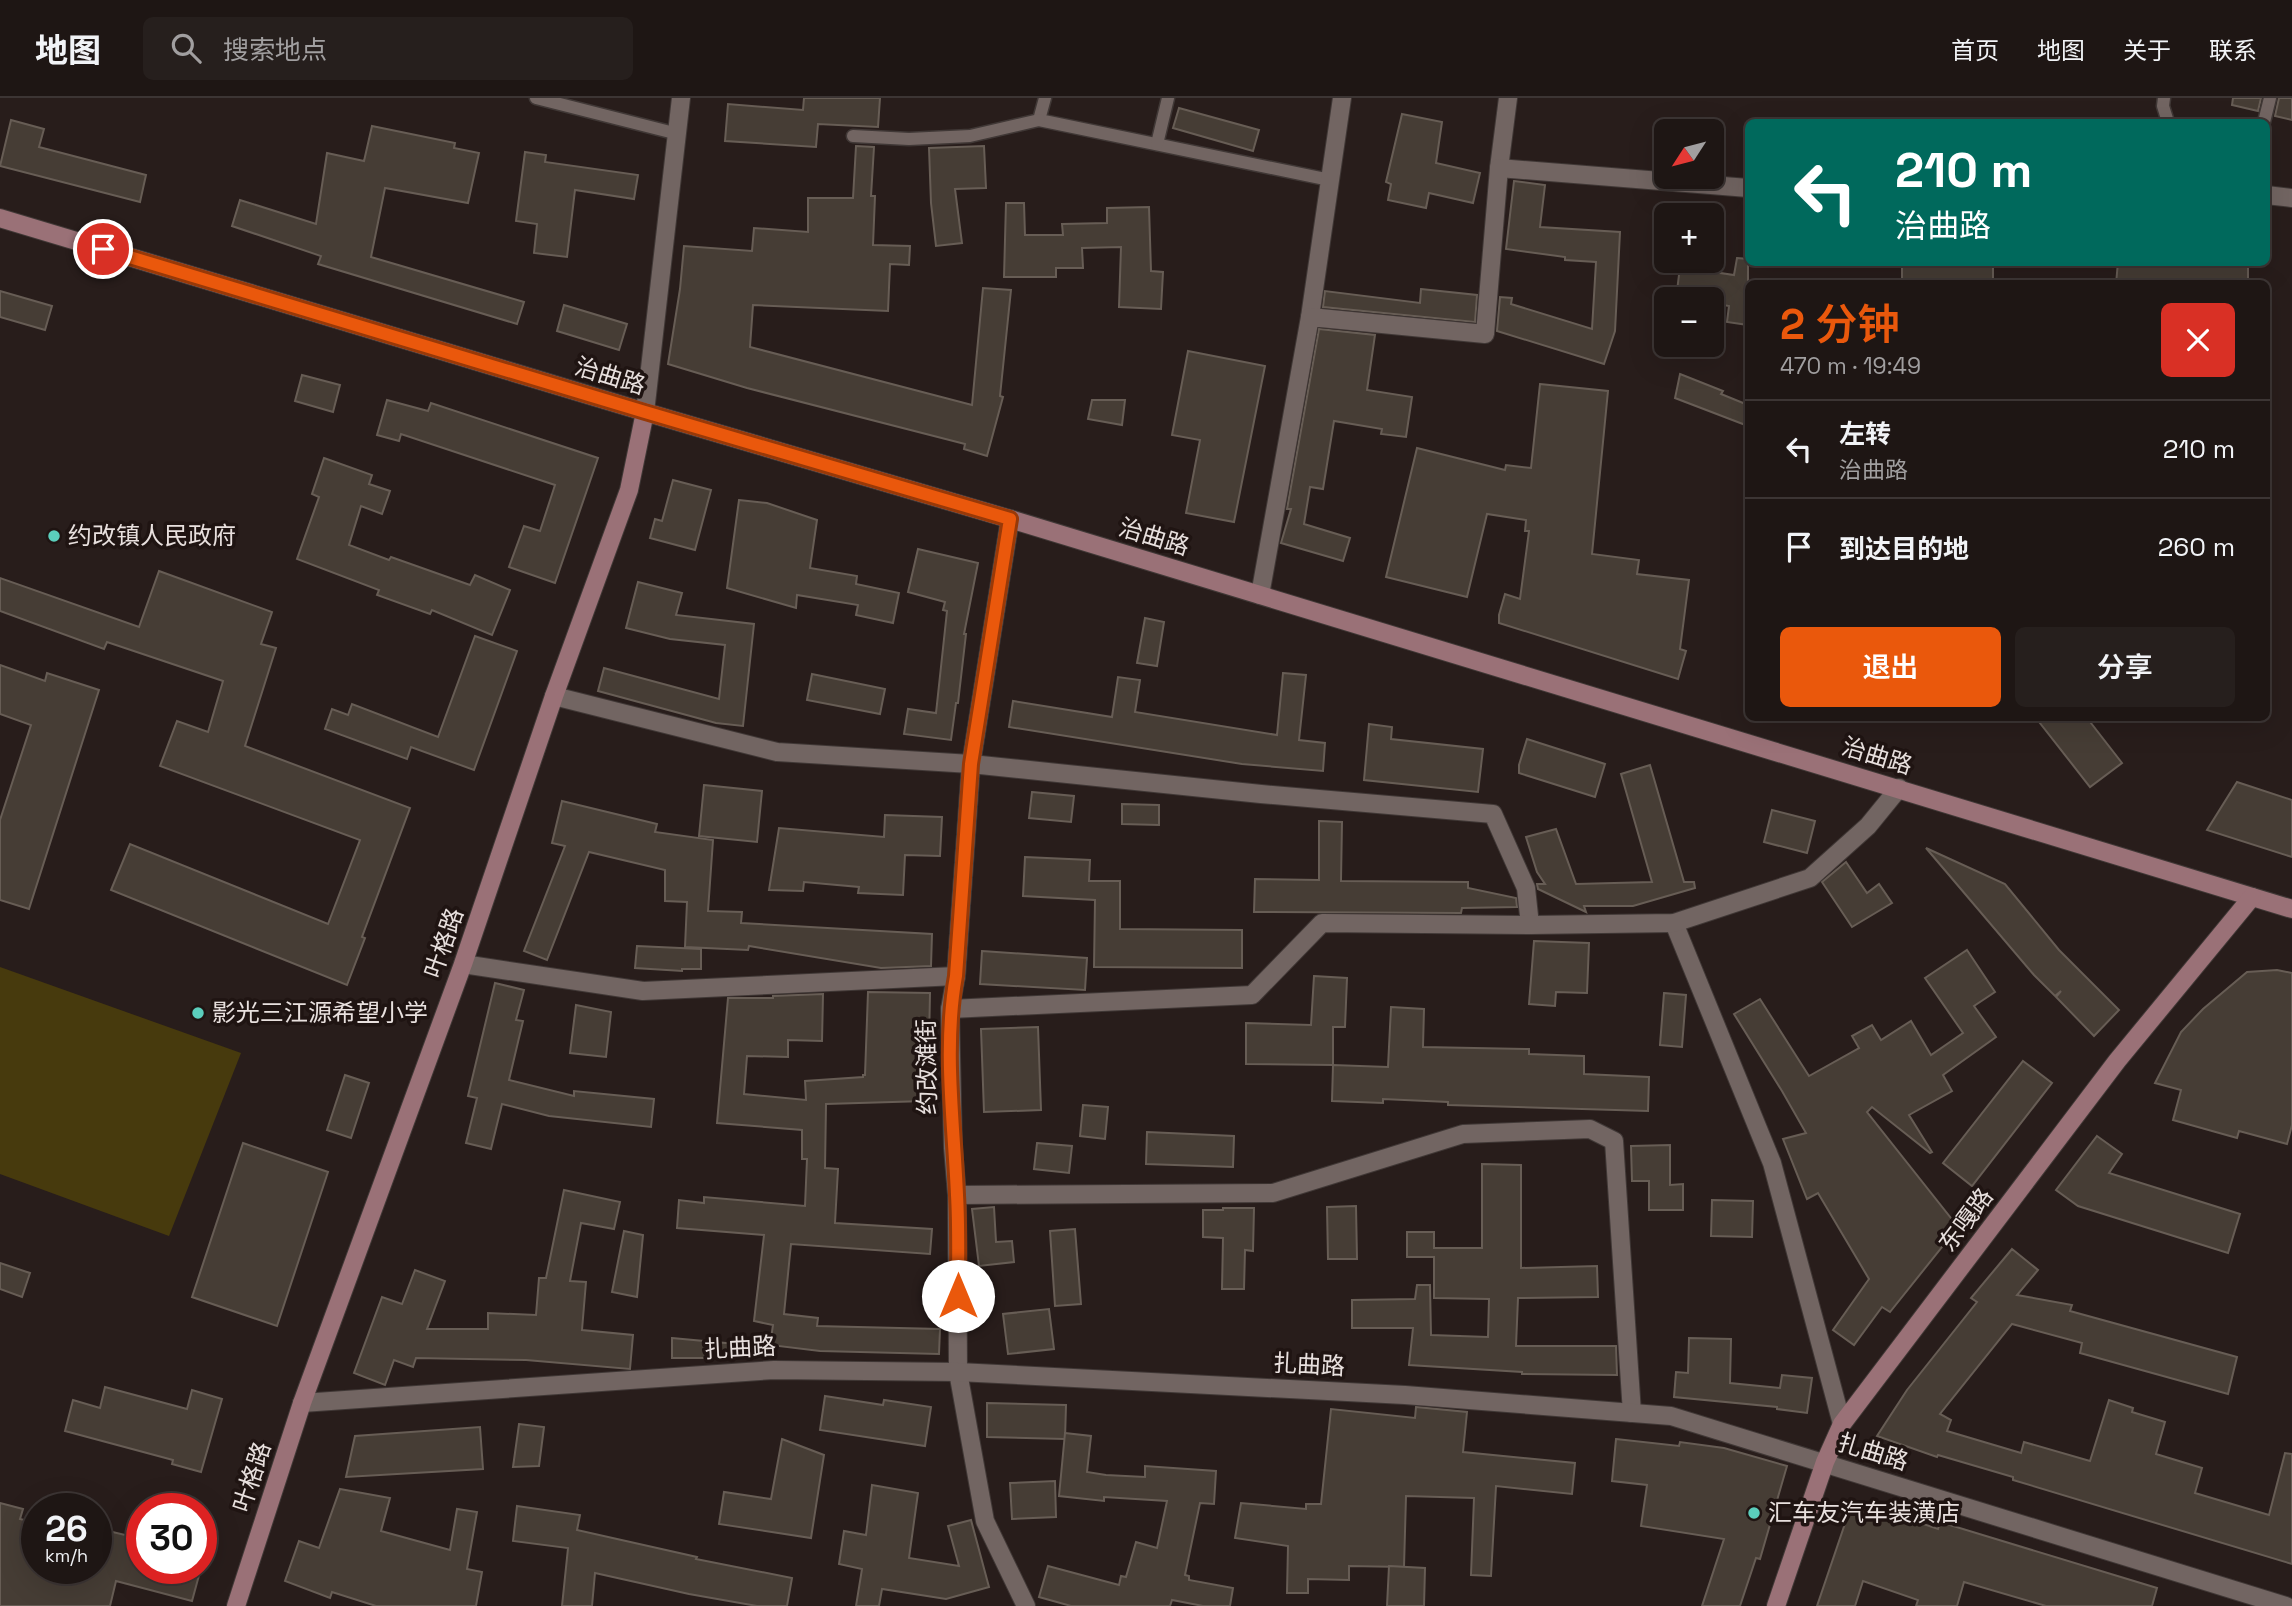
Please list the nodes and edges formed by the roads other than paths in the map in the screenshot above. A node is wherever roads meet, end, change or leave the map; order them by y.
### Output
1 (536, 98) edge
2 (681, 98) edge
3 (1045, 98) edge
4 (1168, 98) edge
5 (1342, 98) edge
6 (1508, 98) edge
7 (2165, 98) edge
8 (2270, 98) edge
9 (2167, 119) edge
10 (2265, 119) edge
11 (1039, 120) junction
12 (678, 134) junction
13 (853, 136) dead end
14 (1157, 144) junction
15 (1499, 168) junction
16 (1330, 180) junction
17 (1745, 188) edge
18 (2270, 195) edge
19 (2292, 198) edge
20 (0, 218) edge
21 (1310, 317) junction
22 (645, 412) junction
23 (1010, 519) junction
24 (1260, 595) junction
25 (554, 696) junction
26 (971, 764) junction
27 (1899, 788) junction
28 (2252, 897) junction
29 (2292, 909) edge
30 (1674, 923) junction
31 (1530, 925) junction
32 (463, 964) junction
33 (956, 976) junction
34 (950, 1009) junction
35 (957, 1195) junction
36 (958, 1372) junction
37 (302, 1403) junction
38 (1632, 1413) junction
39 (1842, 1424) junction
40 (1825, 1462) junction
41 (236, 1606) edge
42 (1026, 1606) edge
43 (1776, 1606) edge
44 (2286, 1606) edge

1 - 12 lane
2 - 12 street
3 - 11 lane
4 - 14 lane
5 - 16 street
6 - 15 street
7 - 9 lane
8 - 10 lane
11 - 13 lane
11 - 14 lane
12 - 22 street
14 - 16 lane
15 - 17 street
15 - 21 street
16 - 21 street
18 - 19 street
20 - 22 main road, 治曲路
21 - 24 street
22 - 23 main road, 治曲路
22 - 25 main road, 叶格路
23 - 24 main road, 治曲路
23 - 26 street, 约改滩街
24 - 27 main road, 治曲路
25 - 26 street
25 - 32 main road, 叶格路
26 - 31 street
26 - 33 street, 约改滩街
27 - 28 main road, 治曲路
27 - 30 street
28 - 29 main road, 治曲路
28 - 39 main road, 东嘎路
30 - 31 street
30 - 39 street
31 - 34 street
32 - 33 street
32 - 37 main road, 叶格路
33 - 34 street, 约改滩街
34 - 35 street, 约改滩街
35 - 36 street, 约改滩街
35 - 38 street
36 - 37 street, 扎曲路
36 - 38 street, 扎曲路
36 - 42 street, 约改滩街
37 - 41 main road, 叶格路
38 - 40 street, 扎曲路
39 - 40 main road, 东嘎路
40 - 43 main road, 东嘎路
40 - 44 street, 扎曲路

